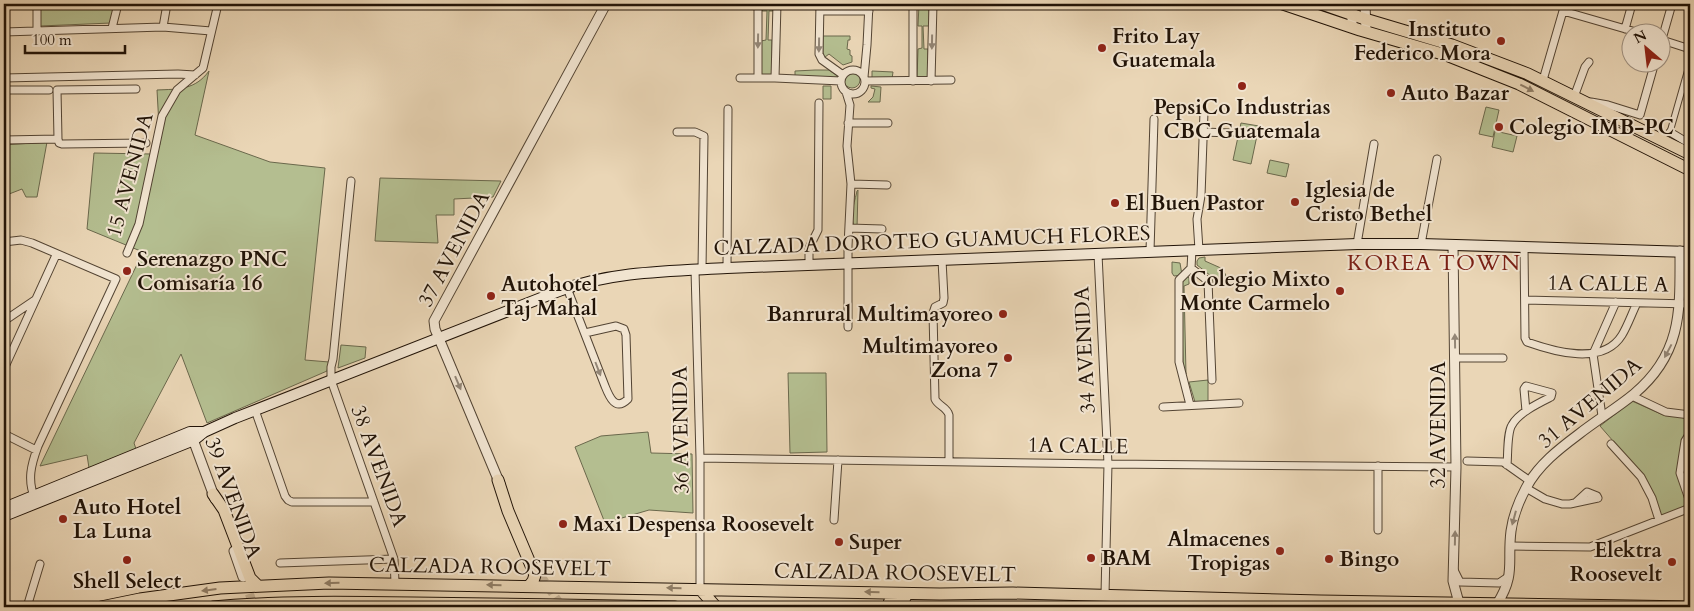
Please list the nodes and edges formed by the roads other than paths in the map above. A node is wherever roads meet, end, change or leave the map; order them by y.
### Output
1 (38, 4) edge
2 (118, 4) edge
3 (168, 4) edge
4 (218, 4) edge
5 (606, 4) edge
6 (758, 4) edge
7 (777, 4) edge
8 (913, 4) edge
9 (933, 4) edge
10 (1283, 4) edge
11 (1322, 4) edge
12 (1365, 4) edge
13 (1632, 4) edge
14 (1672, 4) edge
15 (820, 7) edge
16 (1564, 7) edge
17 (869, 8) edge
18 (1352, 15) edge
19 (1627, 22) edge
20 (1667, 22) edge
21 (1366, 25) junction
22 (163, 27) junction
23 (112, 28) junction
24 (1622, 28) edge
25 (37, 31) junction
26 (211, 31) junction
27 (4, 32) edge
28 (1672, 43) edge
29 (1690, 49) edge
30 (1589, 62) dead end
31 (1690, 62) edge
32 (1652, 72) edge
33 (195, 75) junction
34 (4, 78) edge
35 (740, 78) dead end
36 (758, 78) junction
37 (775, 78) junction
38 (842, 78) junction
39 (864, 79) junction
40 (951, 80) dead end
41 (1543, 80) junction
42 (913, 81) junction
43 (931, 81) junction
44 (136, 89) dead end
45 (4, 90) edge
46 (53, 90) junction
47 (846, 92) junction
48 (860, 92) junction
49 (1578, 98) junction
50 (819, 103) dead end
51 (850, 105) junction
52 (728, 109) dead end
53 (1204, 112) dead end
54 (1154, 119) dead end
55 (848, 123) junction
56 (888, 123) dead end
57 (677, 132) dead end
58 (1203, 132) junction
59 (1670, 132) joint
60 (1231, 133) dead end
61 (58, 139) junction
62 (4, 140) edge
63 (146, 143) dead end
64 (1374, 144) dead end
65 (1690, 144) edge
66 (1690, 154) edge
67 (1436, 159) dead end
68 (1690, 170) edge
69 (351, 181) dead end
70 (851, 184) junction
71 (887, 185) dead end
72 (848, 228) junction
73 (882, 229) dead end
74 (6, 241) edge
75 (1357, 244) junction
76 (1421, 244) junction
77 (1453, 245) junction
78 (1524, 248) junction
79 (1195, 250) junction
80 (1150, 251) junction
81 (1685, 252) edge
82 (127, 253) dead end
83 (56, 254) junction
84 (1098, 254) junction
85 (942, 260) junction
86 (849, 264) junction
87 (809, 265) junction
88 (727, 268) junction
89 (1192, 268) junction
90 (698, 270) junction
91 (567, 288) junction
92 (36, 299) junction
93 (1525, 300) junction
94 (1616, 302) junction
95 (1637, 302) junction
96 (1680, 304) junction
97 (1690, 304) edge
98 (4, 321) edge
99 (848, 327) dead end
100 (585, 333) junction
101 (439, 338) junction
102 (1593, 354) junction
103 (1455, 358) junction
104 (1503, 358) dead end
105 (4, 369) edge
106 (1212, 380) dead end
107 (334, 382) junction
108 (1632, 396) junction
109 (1239, 403) dead end
110 (1190, 405) junction
111 (1163, 407) dead end
112 (255, 410) junction
113 (1526, 411) dead end
114 (1690, 415) edge
115 (1602, 416) junction
116 (1690, 433) edge
117 (4, 434) edge
118 (192, 436) junction
119 (1610, 444) dead end
120 (36, 450) junction
121 (700, 458) junction
122 (838, 460) junction
123 (949, 461) junction
124 (1467, 461) dead end
125 (1108, 464) junction
126 (1508, 465) junction
127 (1378, 466) junction
128 (1456, 467) junction
129 (498, 480) junction
130 (1528, 485) junction
131 (213, 494) junction
132 (1598, 498) dead end
133 (35, 500) junction
134 (374, 502) junction
135 (1690, 502) edge
136 (4, 508) edge
137 (1690, 508) edge
138 (4, 516) edge
139 (834, 520) dead end
140 (1659, 520) junction
141 (1378, 530) dead end
142 (1511, 546) junction
143 (394, 559) junction
144 (280, 563) dead end
145 (40, 564) dead end
146 (1454, 570) junction
147 (1510, 574) junction
148 (540, 575) tunnel mouth
149 (243, 576) tunnel mouth
150 (394, 583) junction
151 (257, 585) junction
152 (529, 586) junction
153 (700, 589) junction
154 (924, 593) junction
155 (1105, 595) junction
156 (1690, 600) edge
157 (1191, 602) edge
158 (1459, 603) junction
159 (1497, 604) junction
160 (257, 605) edge
161 (553, 606) edge
162 (27, 607) edge
163 (101, 607) edge
164 (213, 607) edge
165 (675, 607) edge
166 (716, 607) edge
167 (888, 607) edge
168 (1672, 607) edge
169 (1690, 607) edge

1 - 25 street
2 - 23 street
3 - 22 street
4 - 26 street, 15 AVENIDA
5 - 101 street, 37 AVENIDA
6 -> 36 street
7 - 37 street
8 - 42 street
9 -> 43 street
10 - 18 main road
11 - 18 main road
12 - 21 street
13 - 19 street
14 - 20 street
15 - 17 street
15 -> 38 street
16 - 24 street
16 - 41 street
17 - 39 street
18 - 21 main road
21 - 41 main road
21 -> 68 main road
22 - 23 street
22 - 26 street
23 - 25 street
25 - 27 street
26 - 33 street, 15 AVENIDA
28 - 29 street
30 - 49 street
31 - 59 street
32 - 49 street
33 - 34 street
33 - 82 street, 15 AVENIDA
35 - 36 street
36 - 37 street
37 - 38 street
38 - 39 street
38 - 47 street
39 - 42 street
39 - 48 street
40 - 43 street
41 - 49 main road
42 - 43 street
44 - 46 street
45 - 46 street
46 - 61 street
47 - 48 street
47 - 51 street
48 - 51 street
49 - 66 main road
50 - 87 street
51 - 55 street
52 - 88 street
53 - 58 street
54 - 80 street
55 - 56 street
55 - 70 street
57 - 90 street, 36 AVENIDA
58 - 60 street
58 - 79 street
59 - 65 street
61 - 62 street
61 - 63 street
64 - 75 street
67 - 76 street
69 - 107 street, 38 AVENIDA
70 - 71 street
70 - 72 street
72 - 73 street
72 - 86 street
74 - 83 street
75 - 76 main road, CALZADA DOROTEO GUAMUCH FLORES
75 - 79 main road, CALZADA DOROTEO GUAMUCH FLORES
76 - 77 main road, CALZADA DOROTEO GUAMUCH FLORES
77 - 78 main road, CALZADA DOROTEO GUAMUCH FLORES
103 -> 77 street, 32 AVENIDA
78 - 81 main road, CALZADA DOROTEO GUAMUCH FLORES
78 - 93 street
79 - 80 main road, CALZADA DOROTEO GUAMUCH FLORES
79 - 89 street
80 - 84 main road, CALZADA DOROTEO GUAMUCH FLORES
81 - 96 street, 31 AVENIDA
83 - 92 street
83 - 120 street
84 - 85 main road, CALZADA DOROTEO GUAMUCH FLORES
84 - 125 street, 34 AVENIDA
85 - 86 main road, CALZADA DOROTEO GUAMUCH FLORES
85 - 123 street
86 - 87 main road, CALZADA DOROTEO GUAMUCH FLORES
86 - 99 street
87 - 88 main road, CALZADA DOROTEO GUAMUCH FLORES
88 - 90 main road, CALZADA DOROTEO GUAMUCH FLORES
89 - 106 street
89 - 110 street
90 - 91 main road, CALZADA DOROTEO GUAMUCH FLORES
90 - 121 street, 36 AVENIDA
91 - 100 street
91 - 101 main road, CALZADA DOROTEO GUAMUCH FLORES
92 - 98 street
92 - 105 street
93 - 94 street, 1A CALLE A
93 - 102 street
94 - 95 street, 1A CALLE A
94 - 102 street
95 - 96 street, 1A CALLE A
95 - 102 street
96 - 97 street, 1A CALLE A
96 -> 108 street, 31 AVENIDA
100 -> 100 street
101 - 107 main road, CALZADA DOROTEO GUAMUCH FLORES
101 -> 129 street, 37 AVENIDA
102 - 115 street
103 - 104 street
103 - 128 street, 32 AVENIDA
107 - 112 main road, CALZADA DOROTEO GUAMUCH FLORES
107 - 134 street, 38 AVENIDA
108 - 114 street
108 - 115 street, 31 AVENIDA
109 - 110 street
110 - 111 street
112 - 118 main road, CALZADA DOROTEO GUAMUCH FLORES
112 - 134 street
113 - 126 street
115 - 130 street, 31 AVENIDA
116 - 135 street
117 - 120 street
118 - 131 street, 39 AVENIDA
118 - 133 main road, CALZADA DOROTEO GUAMUCH FLORES
119 - 140 street
120 - 133 street
121 - 122 street, 1A CALLE
121 - 153 street, 36 AVENIDA
122 - 123 street, 1A CALLE
122 - 139 street
123 - 125 street, 1A CALLE
124 - 126 street
125 - 127 street, 1A CALLE
125 - 155 street, 34 AVENIDA
126 - 130 street
127 - 128 street, 1A CALLE
127 - 141 street
146 -> 128 street, 32 AVENIDA
129 - 148 street, 37 AVENIDA
129 - 152 main road
130 - 132 street
130 -> 142 street, 31 AVENIDA
131 - 149 street, 39 AVENIDA
131 - 151 main road
133 - 136 main road, CALZADA DOROTEO GUAMUCH FLORES
133 - 138 main road, CALZADA DOROTEO GUAMUCH FLORES
134 - 143 street, 38 AVENIDA
137 - 140 street
140 - 142 street
142 - 147 street, 31 AVENIDA
143 - 144 street
143 - 150 street, 38 AVENIDA
145 - 162 street
146 - 147 street
146 - 158 street, 32 AVENIDA
147 - 159 street, 31 AVENIDA
150 -> 151 main road, CALZADA ROOSEVELT
152 -> 150 main road, CALZADA ROOSEVELT
151 -> 163 main road, CALZADA ROOSEVELT
153 -> 152 main road, CALZADA ROOSEVELT
154 -> 153 main road, CALZADA ROOSEVELT
153 - 166 main road
154 - 155 main road, CALZADA ROOSEVELT
154 - 167 main road
155 - 157 main road, CALZADA ROOSEVELT
156 - 168 main road
157 - 158 main road, CALZADA ROOSEVELT
158 - 159 main road, CALZADA ROOSEVELT
159 - 168 main road, CALZADA ROOSEVELT
160 - 161 main road, CALZADA ROOSEVELT
160 - 164 main road, CALZADA ROOSEVELT
161 - 165 main road, CALZADA ROOSEVELT
168 - 169 main road, CALZADA ROOSEVELT

